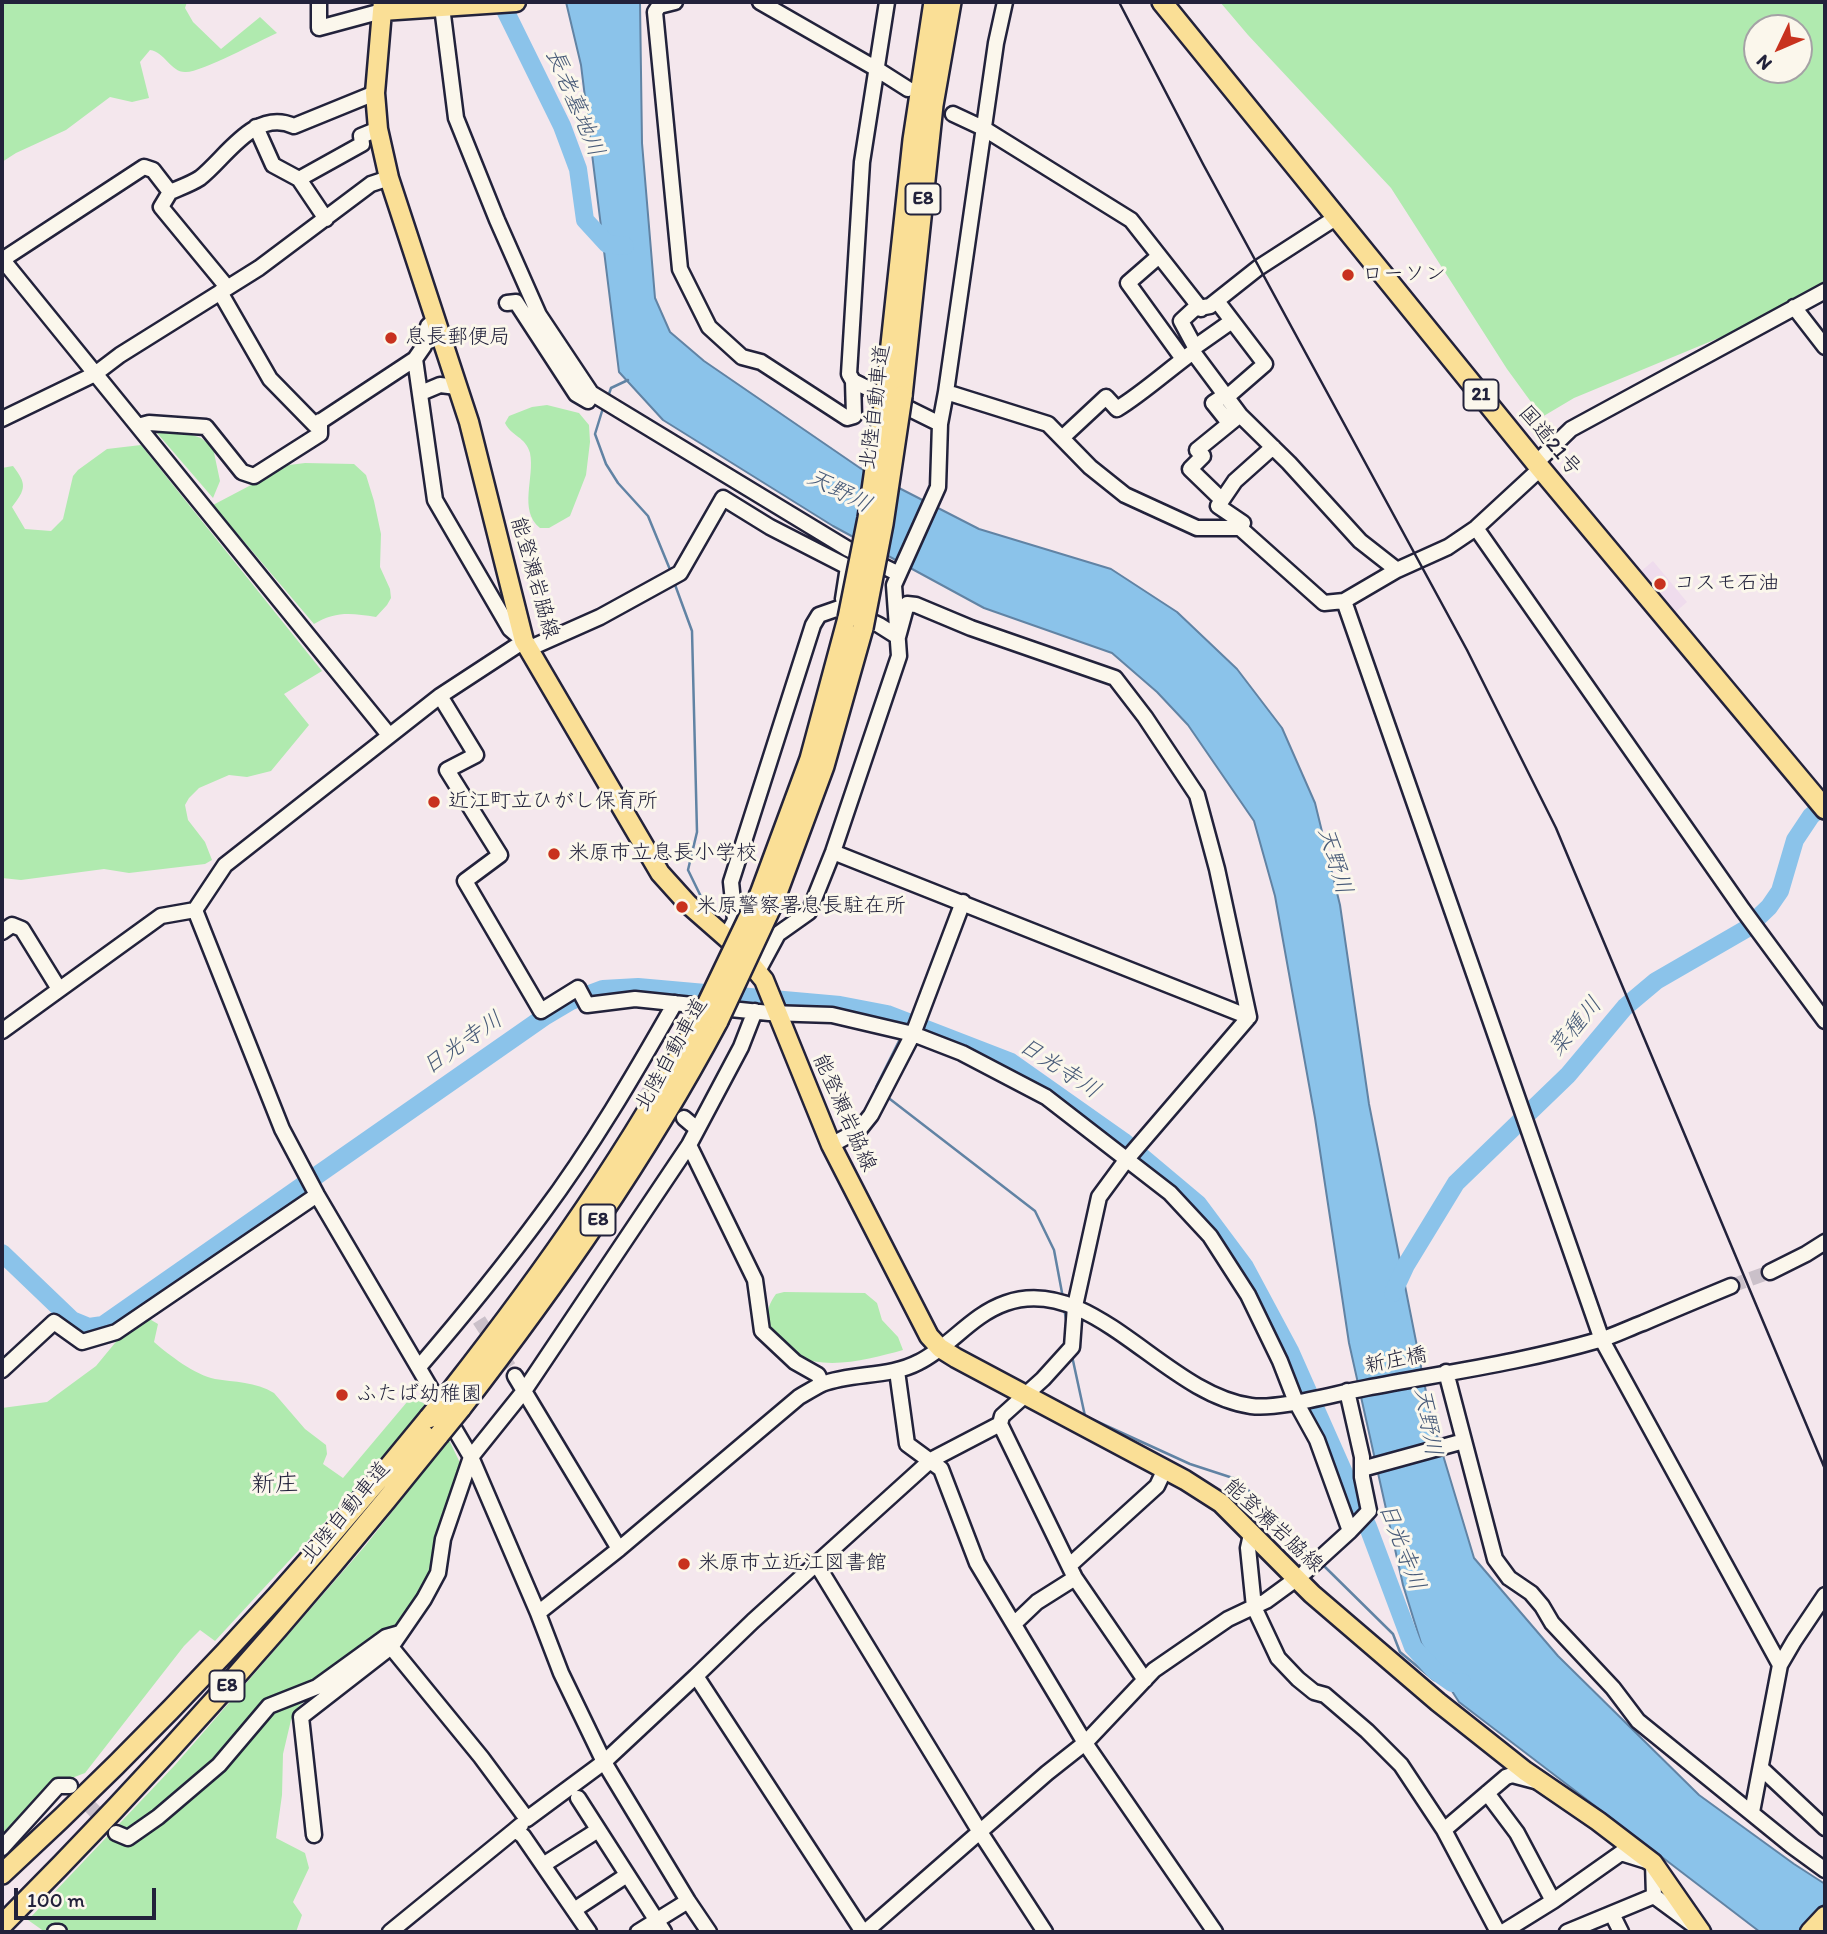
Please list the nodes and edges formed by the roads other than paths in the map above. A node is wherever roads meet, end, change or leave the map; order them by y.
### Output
1 (319, 2) edge
2 (516, 2) edge
3 (675, 2) edge
4 (760, 2) edge
5 (887, 2) edge
6 (934, 2) edge
7 (951, 2) edge
8 (1005, 2) edge
9 (1161, 2) edge
10 (486, 3) edge
11 (438, 5) edge
12 (383, 6) edge
13 (875, 68) junction
14 (908, 89) dead end
15 (375, 93) junction
16 (953, 114) dead end
17 (256, 127) junction
18 (983, 128) junction
19 (378, 129) junction
20 (389, 178) junction
21 (299, 179) junction
22 (170, 192) junction
23 (1337, 217) junction
24 (326, 219) junction
25 (1159, 256) junction
26 (2, 259) edge
27 (223, 290) junction
28 (1825, 291) edge
29 (1217, 301) junction
30 (507, 303) dead end
31 (1794, 307) junction
32 (1201, 309) junction
33 (435, 320) junction
34 (1232, 321) junction
35 (1825, 347) edge
36 (1190, 353) junction
37 (415, 359) junction
38 (95, 374) junction
39 (853, 381) junction
40 (457, 387) junction
41 (946, 392) junction
42 (421, 393) junction
43 (591, 393) junction
44 (894, 393) junction
45 (1226, 396) junction
46 (2, 419) edge
47 (1234, 419) junction
48 (320, 421) junction
49 (940, 424) junction
50 (138, 426) junction
51 (1062, 438) junction
52 (1273, 447) junction
53 (1539, 465) junction
54 (1222, 499) junction
55 (1240, 528) junction
56 (1476, 528) junction
57 (1397, 569) junction
58 (899, 573) junction
59 (1344, 601) junction
60 (851, 618) junction
61 (898, 638) junction
62 (526, 645) junction
63 (440, 695) junction
64 (389, 735) junction
65 (1825, 808) edge
66 (833, 852) junction
67 (964, 902) junction
68 (194, 910) junction
69 (2, 932) edge
70 (726, 937) junction
71 (758, 971) junction
72 (59, 989) junction
73 (675, 1003) junction
74 (776, 1010) junction
75 (755, 1011) junction
76 (1249, 1017) junction
77 (1825, 1021) edge
78 (2, 1031) edge
79 (913, 1034) junction
80 (684, 1118) dead end
81 (697, 1129) junction
82 (689, 1145) junction
83 (831, 1145) junction
84 (1128, 1158) junction
85 (317, 1195) junction
86 (1825, 1242) edge
87 (1770, 1272) tunnel mouth
88 (1731, 1286) tunnel mouth
89 (1075, 1306) junction
90 (1602, 1340) junction
91 (940, 1348) junction
92 (419, 1367) junction
93 (2, 1370) edge
94 (897, 1371) junction
95 (1442, 1373) junction
96 (515, 1376) tunnel mouth
97 (822, 1384) junction
98 (524, 1391) junction
99 (1348, 1391) junction
100 (1026, 1395) junction
101 (456, 1399) junction
102 (1300, 1401) junction
103 (1000, 1424) junction
104 (1464, 1441) junction
105 (471, 1457) junction
106 (931, 1460) junction
107 (1165, 1469) junction
108 (1362, 1469) junction
109 (1352, 1528) junction
110 (1255, 1535) junction
111 (619, 1549) junction
112 (816, 1563) junction
113 (1072, 1571) junction
114 (1305, 1572) dead end
115 (1292, 1582) dead end
116 (1825, 1595) edge
117 (1254, 1607) junction
118 (538, 1613) junction
119 (1014, 1623) junction
120 (400, 1633) junction
121 (391, 1647) junction
122 (1780, 1665) junction
123 (696, 1676) junction
124 (1145, 1680) junction
125 (1085, 1743) junction
126 (604, 1762) junction
127 (1761, 1768) junction
128 (1542, 1783) junction
129 (69, 1786) dead end
130 (1487, 1793) junction
131 (578, 1798) dead end
132 (1752, 1812) junction
133 (527, 1819) junction
134 (1825, 1828) edge
135 (515, 1830) junction
136 (598, 1830) junction
137 (1444, 1830) junction
138 (980, 1832) junction
139 (116, 1833) dead end
140 (314, 1835) dead end
141 (2, 1848) edge
142 (1653, 1863) junction
143 (543, 1865) junction
144 (1825, 1870) edge
145 (2, 1874) edge
146 (627, 1875) junction
147 (1654, 1896) junction
148 (688, 1901) junction
149 (1553, 1901) junction
150 (574, 1910) junction
151 (1612, 1914) junction
152 (1825, 1916) edge
153 (2, 1925) edge
154 (660, 1926) edge
155 (1700, 1931) edge
156 (390, 1932) edge
157 (589, 1932) edge
158 (638, 1932) edge
159 (709, 1932) edge
160 (864, 1932) edge
161 (1045, 1932) edge
162 (1215, 1932) edge
163 (1501, 1932) edge
164 (1567, 1932) edge
165 (1621, 1932) edge
166 (1810, 1932) edge

1 - 12 street
2 - 10 main road
3 - 39 street
4 - 13 street
5 - 13 street
6 - 44 highway, 北陸自動車道 / E8
7 - 44 highway, 北陸自動車道 / E8
8 - 18 street
9 - 23 highway, 国道21号 / 21
10 - 11 main road
11 - 12 main road
11 - 43 street
12 - 15 main road, 能登瀬岩脇線
13 - 14 street
13 - 39 street
15 - 17 street
15 - 19 main road, 能登瀬岩脇線
16 - 18 street
17 - 21 street
17 - 22 street
18 - 25 street
18 - 41 street
19 - 20 main road, 能登瀬岩脇線
19 - 21 street
20 - 24 street
20 - 33 main road, 能登瀬岩脇線
21 - 24 street
22 - 26 street
22 - 27 street
23 - 29 street
23 - 53 highway, 国道21号 / 21
24 - 27 street
25 - 32 street
25 - 36 street
26 - 38 street
27 - 38 street
27 - 48 street
28 - 31 street
29 - 32 street
29 - 34 street
30 - 43 street
31 - 35 street
31 - 53 street
32 - 36 street
33 - 37 street
33 - 40 main road, 能登瀬岩脇線
34 - 36 street
34 - 45 street
36 - 45 street
36 - 51 street
37 - 42 street
37 - 48 street
38 - 46 street
38 - 50 street
39 - 49 street
40 - 42 street
40 - 62 main road, 能登瀬岩脇線
41 - 49 street
41 - 51 street
42 - 62 street
43 - 58 street
44 - 60 highway, 北陸自動車道 / E8, bridge
45 - 47 street
47 - 52 street
47 - 54 street
48 - 50 street
49 - 58 street
50 - 64 street
51 - 55 street
52 - 54 street
52 - 57 street
53 - 56 street
53 - 65 highway, 国道21号 / 21
54 - 55 street
55 - 59 street
56 - 57 street
56 - 77 street
57 - 59 street
58 - 61 street
59 - 90 street
60 - 61 street
60 - 62 street
60 - 70 street
60 - 101 highway, 北陸自動車道 / E8, bridge
61 - 66 street
61 - 76 street
62 - 63 street
62 - 70 main road, 能登瀬岩脇線
63 - 64 street
63 - 73 street
64 - 68 street
66 - 67 street
66 - 71 street
67 - 76 street
67 - 79 street
68 - 72 street
68 - 85 street
69 - 72 street
70 - 71 main road, 能登瀬岩脇線
71 - 74 main road, 能登瀬岩脇線
72 - 78 street
73 - 75 street
73 - 92 street
74 - 75 street
74 - 79 street
74 - 83 main road, 能登瀬岩脇線
75 - 81 street
76 - 84 street
79 - 83 street
79 - 84 street
80 - 81 street
81 - 82 street
82 - 97 street
82 - 98 street
83 - 91 main road, 能登瀬岩脇線
84 - 89 street
84 - 102 street
85 - 92 street
85 - 93 street
86 - 87 street
88 - 90 street, 新庄橋
89 - 91 street, 新庄橋
89 - 100 street
89 - 102 street, 新庄橋
90 - 95 street, 新庄橋
90 - 122 street
91 - 94 street, 新庄橋
91 - 100 main road, 能登瀬岩脇線
92 - 105 street
94 - 97 street, 新庄橋
94 - 106 street
95 - 99 street, 新庄橋
95 - 104 street
96 - 98 street
97 - 111 street
98 - 105 street
98 - 111 street
99 - 102 street, 新庄橋
99 - 108 street
100 - 103 street
100 - 107 main road, 能登瀬岩脇線
101 - 145 highway, 北陸自動車道 / E8, bridge
101 - 153 highway, 北陸自動車道 / E8, bridge
102 - 109 street
103 - 106 street
103 - 113 street
104 - 108 street
104 - 132 street
105 - 118 street
105 - 120 street
106 - 112 street
106 - 119 street
107 - 110 main road, 能登瀬岩脇線
107 - 113 street
108 - 109 street
109 - 114 street
110 - 117 street
110 - 128 main road, 能登瀬岩脇線
111 - 118 street
112 - 123 street
112 - 138 street
113 - 119 street
113 - 124 street
115 - 117 street
116 - 122 street
117 - 124 street
117 - 137 street
118 - 126 street
119 - 125 street
120 - 121 street
120 - 139 street
121 - 133 street
121 - 140 street
122 - 127 street
123 - 126 street
123 - 160 street
124 - 125 street
125 - 138 street
125 - 162 street
126 - 133 street
126 - 148 street
127 - 132 street
127 - 134 street
128 - 130 street
128 - 142 main road, 能登瀬岩脇線
129 - 141 street
130 - 137 street
130 - 149 street
131 - 136 street
132 - 144 street
133 - 135 street
135 - 143 street
135 - 156 street
136 - 143 street
136 - 146 street
137 - 163 street
138 - 160 street
138 - 161 street
142 - 147 street
142 - 149 street
142 - 155 main road, 能登瀬岩脇線
143 - 150 street
146 - 150 street
146 - 154 street
147 - 151 street
147 - 155 street
148 - 154 street
148 - 159 street
149 - 163 street
150 - 157 street
151 - 164 street
151 - 165 street
152 - 166 main road
154 - 158 street

